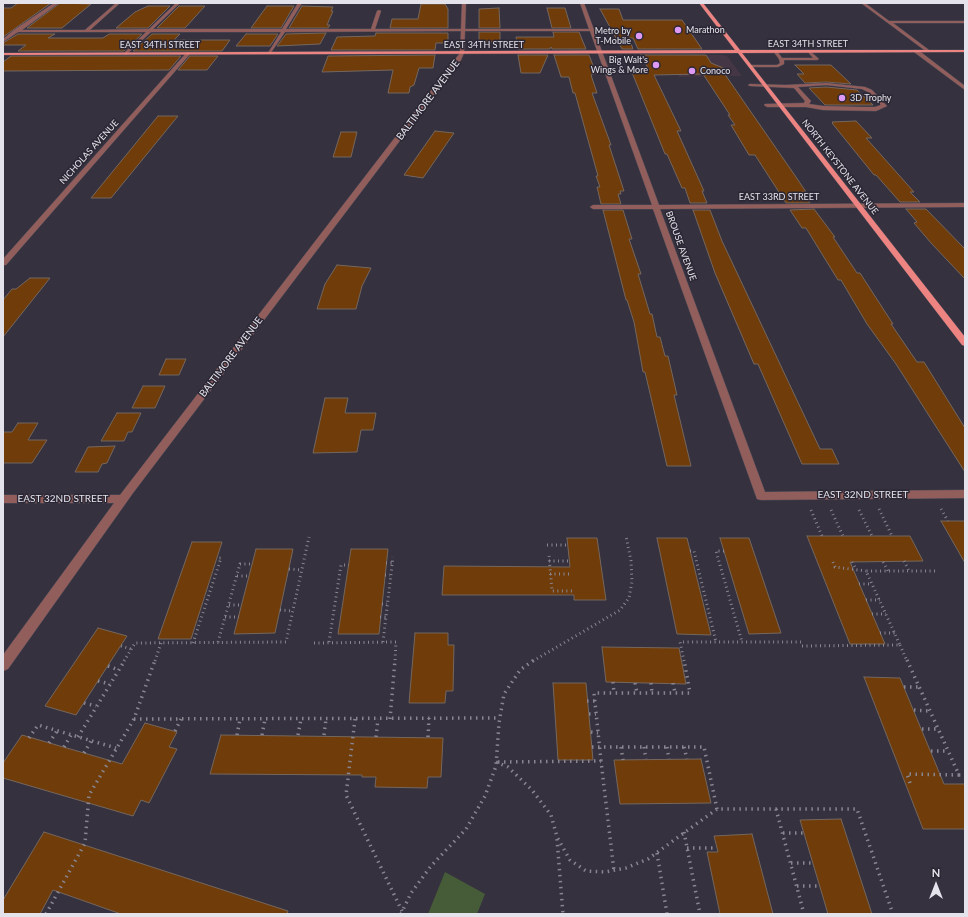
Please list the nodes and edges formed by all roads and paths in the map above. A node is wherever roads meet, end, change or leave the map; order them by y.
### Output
1 (57, 3) edge
2 (118, 3) edge
3 (178, 3) edge
4 (300, 3) edge
5 (464, 3) edge
6 (582, 3) edge
7 (701, 3) edge
8 (863, 3) edge
9 (379, 11) dead end
10 (888, 22) junction
11 (965, 22) edge
12 (283, 30) junction
13 (373, 30) junction
14 (463, 30) junction
15 (592, 30) junction
16 (16, 31) junction
17 (86, 31) junction
18 (150, 31) junction
19 (3, 40) edge
20 (600, 52) junction
21 (739, 52) junction
22 (774, 52) junction
23 (810, 52) junction
24 (916, 52) junction
25 (928, 52) junction
26 (965, 52) edge
27 (189, 53) junction
28 (270, 53) junction
29 (462, 53) junction
30 (3, 54) edge
31 (126, 54) junction
32 (780, 59) junction
33 (750, 66) junction
34 (750, 85) dead end
35 (764, 85) junction
36 (788, 86) junction
37 (965, 88) edge
38 (767, 105) dead end
39 (780, 105) junction
40 (806, 105) junction
41 (965, 205) edge
42 (656, 206) junction
43 (858, 206) junction
44 (593, 207) dead end
45 (3, 263) edge
46 (965, 343) edge
47 (965, 494) edge
48 (761, 496) joint
49 (3, 499) edge
50 (124, 499) junction
51 (811, 509) dead end
52 (831, 509) dead end
53 (859, 509) dead end
54 (879, 509) dead end
55 (942, 509) dead end
56 (948, 521) dead end
57 (626, 536) dead end
58 (822, 536) dead end
59 (843, 536) dead end
60 (872, 536) dead end
61 (892, 536) dead end
62 (309, 537) dead end
63 (547, 545) dead end
64 (568, 545) dead end
65 (724, 551) dead end
66 (690, 552) dead end
67 (548, 556) dead end
68 (393, 557) dead end
69 (217, 558) dead end
70 (549, 561) junction
71 (570, 561) dead end
72 (904, 561) dead end
73 (833, 562) dead end
74 (852, 562) dead end
75 (883, 562) dead end
76 (386, 563) dead end
77 (392, 563) junction
78 (252, 564) dead end
79 (349, 565) dead end
80 (289, 569) dead end
81 (302, 570) junction
82 (856, 570) junction
83 (866, 571) junction
84 (888, 571) junction
85 (909, 571) junction
86 (937, 571) dead end
87 (550, 574) junction
88 (571, 574) dead end
89 (385, 575) dead end
90 (390, 575) junction
91 (237, 576) junction
92 (249, 576) dead end
93 (859, 584) dead end
94 (872, 584) junction
95 (573, 591) dead end
96 (866, 600) dead end
97 (880, 600) junction
98 (382, 604) dead end
99 (387, 604) junction
100 (229, 605) junction
101 (242, 605) dead end
102 (280, 610) dead end
103 (293, 611) junction
104 (872, 614) dead end
105 (886, 614) junction
106 (225, 617) junction
107 (239, 617) dead end
108 (380, 617) dead end
109 (386, 617) junction
110 (880, 633) dead end
111 (895, 633) junction
112 (218, 642) junction
113 (329, 642) junction
114 (383, 642) junction
115 (716, 642) junction
116 (742, 642) junction
117 (161, 643) junction
118 (193, 643) junction
119 (314, 643) dead end
120 (900, 645) junction
121 (121, 646) dead end
122 (131, 649) junction
123 (3, 665) edge
124 (108, 666) dead end
125 (119, 670) junction
126 (98, 681) dead end
127 (613, 682) dead end
128 (635, 683) dead end
129 (651, 683) dead end
130 (673, 683) dead end
131 (110, 684) junction
132 (904, 687) dead end
133 (919, 687) junction
134 (614, 693) junction
135 (637, 693) junction
136 (652, 693) junction
137 (675, 693) junction
138 (587, 701) dead end
139 (594, 701) junction
140 (84, 703) dead end
141 (96, 706) junction
142 (914, 710) dead end
143 (930, 711) junction
144 (589, 714) dead end
145 (596, 714) junction
146 (429, 718) junction
147 (500, 718) junction
148 (134, 719) junction
149 (182, 719) junction
150 (240, 719) junction
151 (265, 719) junction
152 (301, 719) junction
153 (326, 719) junction
154 (356, 719) junction
155 (378, 719) junction
156 (390, 719) junction
157 (922, 729) dead end
158 (938, 729) junction
159 (57, 731) junction
160 (175, 732) dead end
161 (591, 732) dead end
162 (598, 733) junction
163 (71, 735) junction
164 (237, 735) dead end
165 (262, 735) dead end
166 (298, 735) dead end
167 (324, 735) dead end
168 (78, 737) junction
169 (376, 737) dead end
170 (428, 737) dead end
171 (29, 738) dead end
172 (91, 741) junction
173 (50, 744) dead end
174 (64, 747) dead end
175 (592, 747) dead end
176 (600, 747) junction
177 (621, 747) junction
178 (644, 747) junction
179 (667, 747) junction
180 (684, 747) junction
181 (116, 748) junction
182 (931, 751) dead end
183 (948, 751) junction
184 (84, 753) dead end
185 (646, 759) dead end
186 (669, 759) dead end
187 (687, 759) dead end
188 (623, 760) dead end
189 (601, 761) junction
190 (496, 762) junction
191 (959, 775) junction
192 (965, 775) edge
193 (910, 783) dead end
194 (718, 808) junction
195 (776, 808) junction
196 (684, 832) junction
197 (783, 833) junction
198 (804, 833) dead end
199 (557, 837) junction
200 (687, 848) junction
201 (717, 848) dead end
202 (656, 852) junction
203 (791, 863) junction
204 (813, 863) dead end
205 (614, 871) junction
206 (797, 886) junction
207 (820, 886) dead end
208 (402, 913) edge
209 (46, 914) edge
210 (563, 914) edge
211 (666, 914) edge
212 (700, 914) edge
213 (804, 914) edge
214 (893, 914) edge

1 - 16 street
2 - 17 street
3 - 18 street
4 - 12 street
5 - 14 street
6 - 15 street, BROUSE AVENUE
7 - 21 main road, NORTH KEYSTONE AVENUE
8 - 10 street
9 - 13 street
10 - 11 street
10 - 25 street
12 - 13 street
12 - 18 street
12 - 28 street
13 - 14 street
14 - 15 street
14 - 29 street
15 - 20 street, BROUSE AVENUE
16 - 17 street
16 - 19 street
17 - 18 street
18 - 31 street
20 - 21 main road, EAST 34TH STREET
20 - 29 main road, EAST 34TH STREET
20 - 42 street, BROUSE AVENUE
21 - 22 main road, EAST 34TH STREET
21 - 33 main road, NORTH KEYSTONE AVENUE
22 - 23 main road, EAST 34TH STREET
22 - 32 street
23 - 24 main road, EAST 34TH STREET
23 - 32 street
24 - 25 main road, EAST 34TH STREET
24 - 37 street
25 - 26 main road, EAST 34TH STREET
27 - 28 main road, EAST 34TH STREET
27 - 31 main road, EAST 34TH STREET
27 - 45 street, NICHOLAS AVENUE
28 - 29 main road, EAST 34TH STREET
29 - 50 street, BALTIMORE AVENUE
30 - 31 main road, EAST 34TH STREET
32 - 33 street
33 - 35 main road, NORTH KEYSTONE AVENUE
34 - 35 street
35 - 36 street
35 - 39 main road, NORTH KEYSTONE AVENUE
36 - 40 street
36 - 40 street
38 - 39 street
39 - 40 street
39 - 43 main road, NORTH KEYSTONE AVENUE
41 - 43 street, EAST 33RD STREET
42 - 43 street, EAST 33RD STREET
42 - 44 street, EAST 33RD STREET
42 - 48 street, BROUSE AVENUE
43 - 46 main road, NORTH KEYSTONE AVENUE
47 - 48 street, EAST 32ND STREET
49 - 50 street, EAST 32ND STREET
50 - 123 street, BALTIMORE AVENUE
51 - 58 path
52 - 59 path
53 - 60 path
54 - 61 path
55 - 56 path
57 - 147 path
62 - 81 path
63 - 64 path
65 - 116 path
66 - 115 path
67 - 70 path
68 - 77 path
69 - 118 path
70 - 71 path
70 - 87 path
72 - 85 path
73 - 82 path
74 - 82 path
75 - 84 path
76 - 77 path
77 - 90 path
78 - 91 path
79 - 113 path
80 - 81 path
81 - 103 path
82 - 83 path
83 - 84 path
83 - 94 path
84 - 85 path
85 - 86 path
87 - 88 path
87 - 95 path
89 - 90 path
90 - 99 path
91 - 92 path
91 - 100 path
93 - 94 path
94 - 97 path
96 - 97 path
97 - 105 path
98 - 99 path
99 - 109 path
100 - 101 path
100 - 106 path
102 - 103 path
103 - 112 path
104 - 105 path
105 - 111 path
106 - 107 path
106 - 112 path
108 - 109 path
109 - 114 path
110 - 111 path
111 - 120 path
112 - 118 path
113 - 114 path
113 - 119 path
114 - 156 path
115 - 116 path
115 - 137 path
116 - 120 path
117 - 118 path
117 - 122 path
117 - 148 path
120 - 133 path
121 - 122 path
122 - 125 path
124 - 125 path
125 - 131 path
126 - 131 path
127 - 134 path
128 - 135 path
129 - 136 path
130 - 137 path
131 - 141 path
132 - 133 path
133 - 143 path
134 - 135 path
134 - 139 path
135 - 136 path
136 - 137 path
138 - 139 path
139 - 145 path
140 - 141 path
141 - 168 path
142 - 143 path
143 - 158 path
144 - 145 path
145 - 162 path
146 - 147 path
146 - 156 path
146 - 170 path
147 - 190 path
148 - 149 path
148 - 181 path
149 - 150 path
149 - 160 path
150 - 151 path
150 - 164 path
151 - 152 path
151 - 165 path
152 - 153 path
152 - 166 path
153 - 154 path
153 - 167 path
154 - 155 path
154 - 208 path
155 - 156 path
155 - 169 path
157 - 158 path
158 - 183 path
159 - 163 path
159 - 171 path
159 - 173 path
161 - 162 path
162 - 176 path
163 - 168 path
163 - 174 path
168 - 172 path
172 - 181 path
172 - 184 path
175 - 176 path
176 - 177 path
176 - 189 path
177 - 178 path
177 - 188 path
178 - 179 path
178 - 185 path
179 - 180 path
179 - 186 path
180 - 187 path
180 - 194 path
181 - 209 path
182 - 183 path
183 - 191 path
189 - 190 path
189 - 205 path
190 - 199 path
190 - 208 path
191 - 192 path
191 - 193 path
194 - 195 path
194 - 196 path
195 - 197 path
195 - 214 path
196 - 200 path
196 - 202 path
197 - 198 path
197 - 203 path
199 - 205 path
199 - 210 path
200 - 201 path
200 - 212 path
202 - 205 path
202 - 211 path
203 - 204 path
203 - 206 path
206 - 207 path
206 - 213 path

